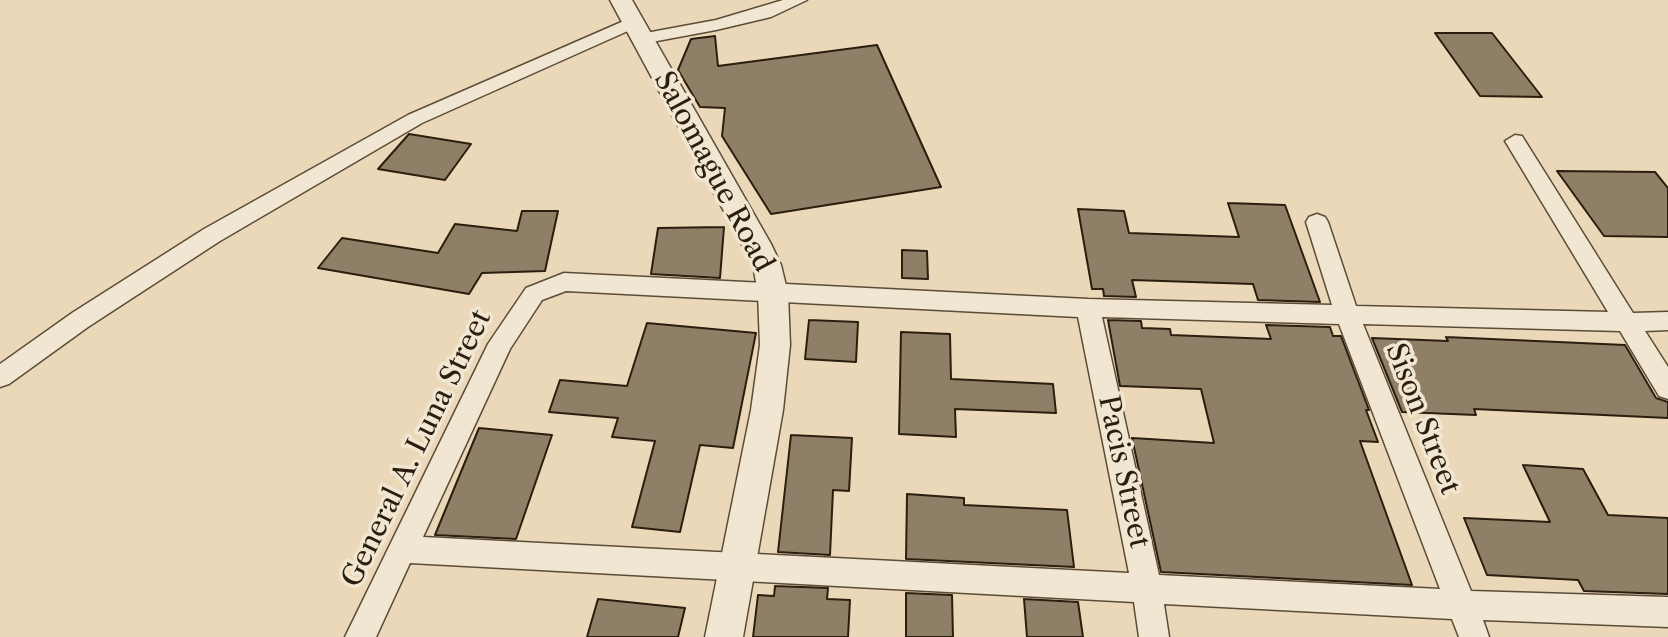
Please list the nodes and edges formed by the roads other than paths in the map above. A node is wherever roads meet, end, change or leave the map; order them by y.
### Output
1 (621, 0) edge
2 (798, 0) edge
3 (637, 30) junction
4 (1515, 141) dead end
5 (1317, 222) dead end
6 (773, 294) junction
7 (1088, 308) junction
8 (1347, 314) junction
9 (1668, 321) edge
10 (1625, 322) junction
11 (0, 377) edge
12 (1668, 389) edge
13 (402, 549) junction
14 (738, 565) junction
15 (1147, 588) junction
16 (1461, 605) junction
17 (1668, 612) edge
18 (360, 637) edge
19 (724, 637) edge
20 (1154, 637) edge
21 (1474, 637) edge

1 - 3 street, Salomague Road
2 - 3 street
3 - 6 street, Salomague Road
3 - 11 street
4 - 10 street
5 - 8 street, Sison Street
6 - 7 street, General A. Luna Street
6 - 13 street, General A. Luna Street
6 - 14 street, Salomague Road
7 - 8 street, General A. Luna Street
7 - 15 street, Pacis Street
8 - 10 street, General A. Luna Street
8 - 16 street, Sison Street
9 - 10 street, General A. Luna Street
10 - 12 street
13 - 14 street
13 - 18 street, General A. Luna Street
14 - 15 street
14 - 19 street, Salomague Road
15 - 16 street
15 - 20 street, Pacis Street
16 - 17 street
16 - 21 street, Sison Street

